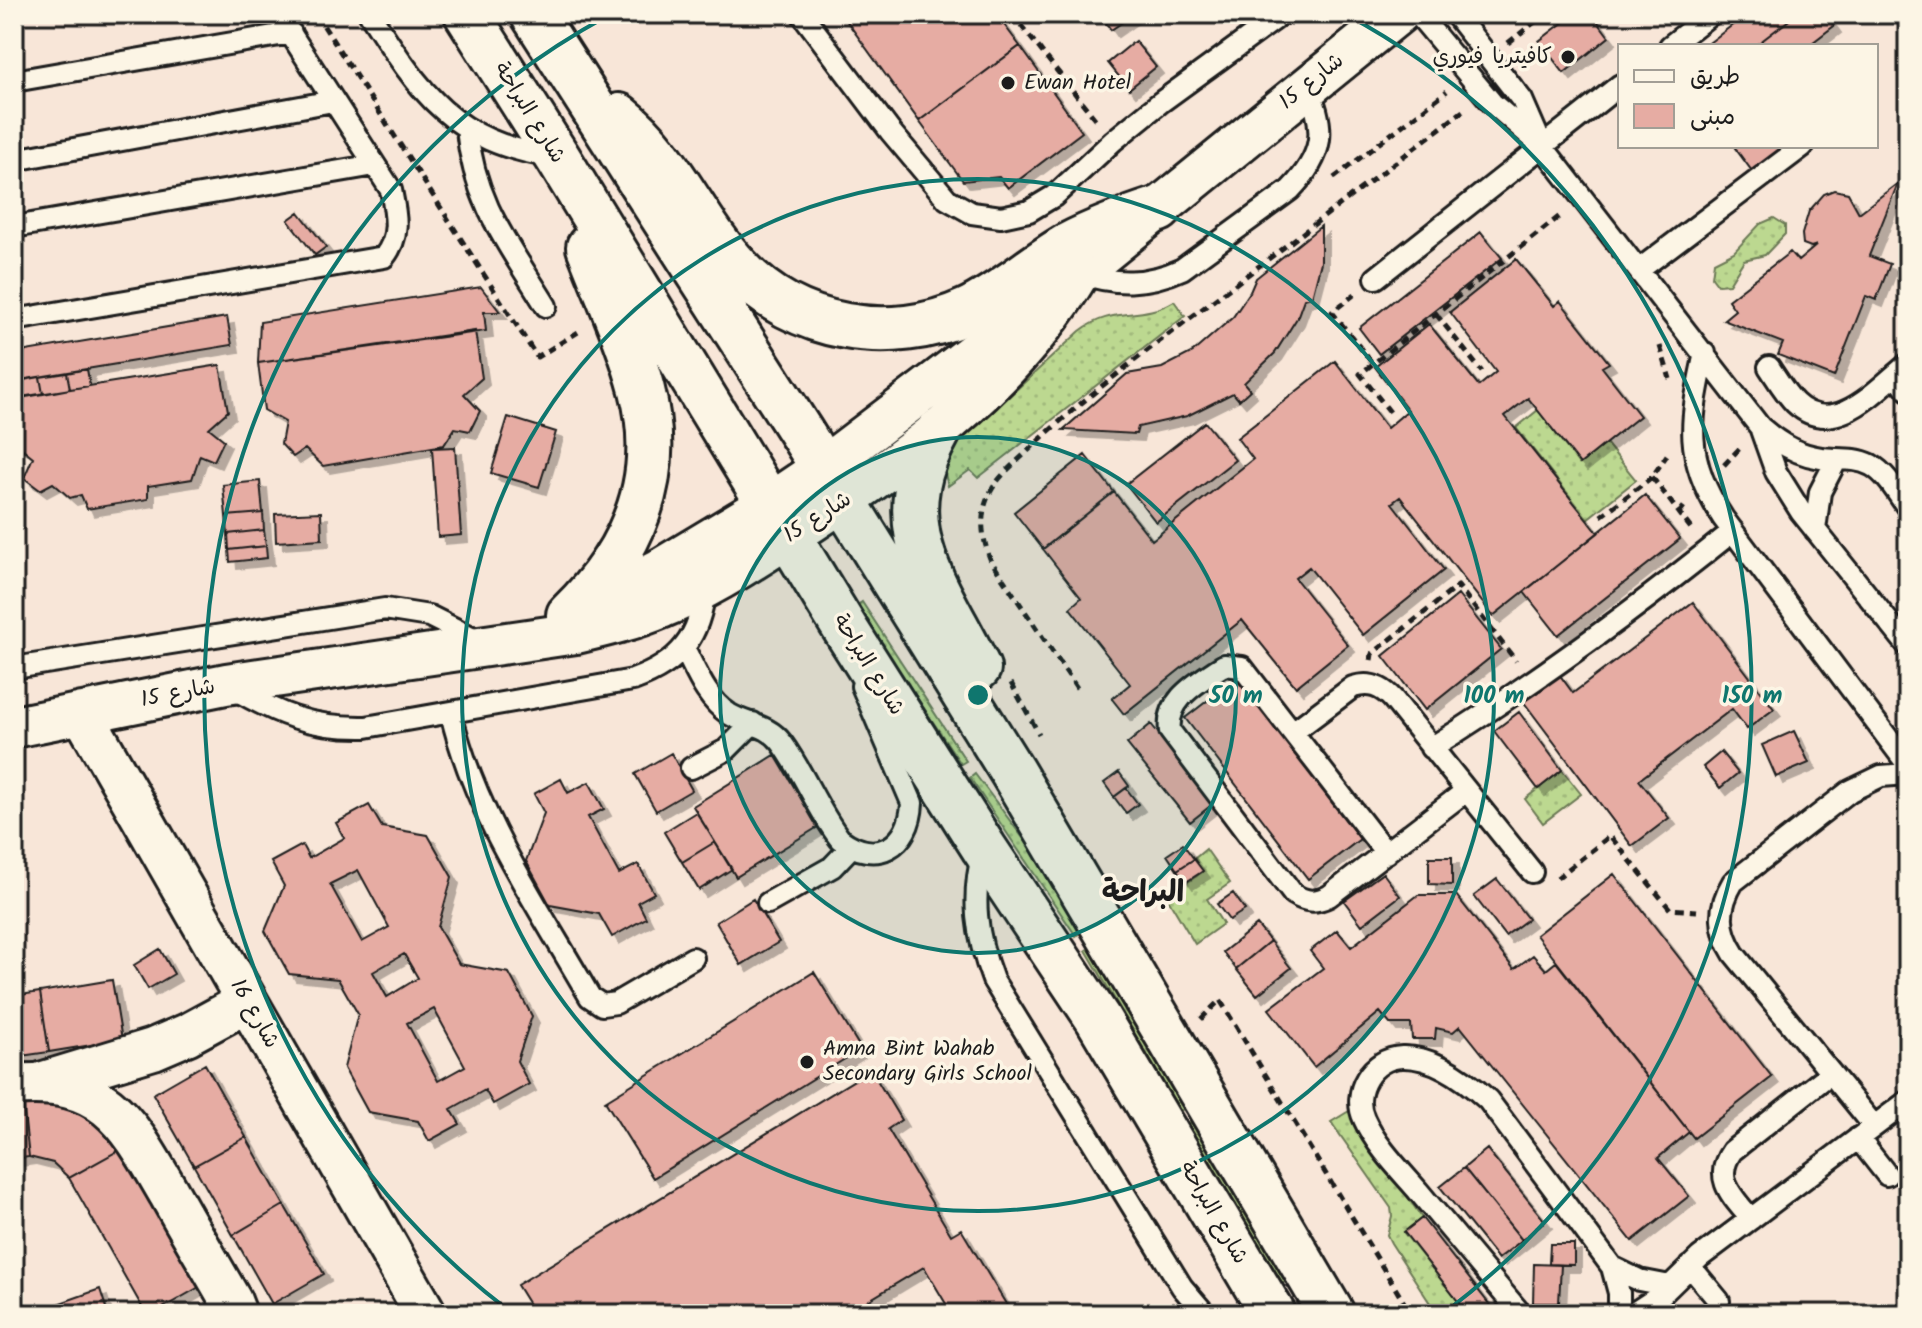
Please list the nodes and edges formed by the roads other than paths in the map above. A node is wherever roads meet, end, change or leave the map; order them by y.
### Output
1 (278, 14) edge
2 (370, 14) edge
3 (467, 14) edge
4 (533, 14) edge
5 (802, 14) edge
6 (1282, 14) edge
7 (1398, 14) edge
8 (1418, 14) edge
9 (1455, 14) edge
10 (1711, 14) edge
11 (291, 33) junction
12 (1673, 44) edge
13 (14, 81) edge
14 (1307, 86) junction
15 (1618, 87) edge
16 (584, 94) junction
17 (333, 101) junction
18 (467, 129) junction
19 (1542, 146) junction
20 (1800, 148) edge
21 (558, 158) junction
22 (14, 160) edge
23 (375, 165) junction
24 (1159, 209) junction
25 (14, 227) edge
26 (1640, 269) junction
27 (1079, 273) junction
28 (1376, 278) road end
29 (546, 306) dead end
30 (14, 320) edge
31 (1705, 353) junction
32 (1769, 367) dead end
33 (1904, 376) edge
34 (1760, 427) junction
35 (938, 432) junction
36 (1837, 459) junction
37 (833, 485) junction
38 (1908, 508) edge
39 (778, 521) junction
40 (1815, 530) junction
41 (1733, 531) junction
42 (705, 588) junction
43 (569, 615) junction
44 (847, 632) junction
45 (486, 645) junction
46 (1908, 646) edge
47 (684, 648) junction
48 (14, 668) edge
49 (226, 684) junction
50 (82, 713) junction
51 (451, 713) junction
52 (753, 723) junction
53 (14, 727) edge
54 (1293, 732) junction
55 (1431, 748) junction
56 (1029, 760) junction
57 (1908, 765) edge
58 (691, 768) dead end
59 (1908, 774) edge
60 (1466, 791) junction
61 (851, 847) junction
62 (984, 848) junction
63 (1386, 853) junction
64 (1532, 872) road end
65 (768, 903) dead end
66 (693, 958) dead end
67 (252, 1012) junction
68 (1831, 1073) junction
69 (29, 1083) edge
70 (1908, 1101) edge
71 (117, 1115) junction
72 (1866, 1132) junction
73 (1887, 1175) dead end
74 (1751, 1219) junction
75 (1690, 1266) junction
76 (1612, 1267) junction
77 (1670, 1286) junction
78 (1719, 1301) dead end
79 (236, 1314) edge
80 (426, 1314) edge
81 (1205, 1314) edge
82 (1273, 1314) edge
83 (1332, 1314) edge
84 (1521, 1314) edge
85 (1619, 1314) edge
86 (1632, 1314) edge

1 - 11 lane
2 - 18 lane
3 - 21 street, شارع البراحة
4 - 16 street
5 - 6 lane
7 - 14 street, شارع 15
8 - 19 lane
9 - 19 lane
10 - 12 lane
11 - 13 lane
11 - 17 lane
14 - 24 street, شارع 15
14 - 27 lane
15 - 19 lane
16 - 24 street
16 - 37 street
17 - 22 lane
17 - 23 lane
18 - 21 lane
18 - 29 lane
19 - 26 lane
19 - 28 lane
20 - 26 lane
21 - 39 street, شارع البراحة
21 - 43 street
23 - 25 lane
23 - 30 lane
24 - 27 street, شارع 15
26 - 31 lane
27 - 35 street, شارع 15
27 - 37 street, شارع 15
31 - 34 lane
31 - 41 lane
32 - 33 lane
34 - 36 lane
34 - 40 lane
35 - 37 street, شارع 15
35 - 56 street
36 - 38 lane
36 - 40 lane
37 - 39 street, شارع 15
37 - 56 street
39 - 42 street, شارع 15
39 - 43 street, شارع 15
39 - 44 street, شارع البراحة
40 - 46 lane
41 - 55 lane
41 - 57 lane
42 - 45 street, شارع 15
42 - 47 lane
43 - 45 street, شارع 15
44 - 61 lane
44 - 62 street, شارع البراحة
45 - 48 lane
45 - 49 street, شارع 15
47 - 51 lane
47 - 52 lane
49 - 50 street, شارع 15
49 - 51 lane
50 - 53 street, شارع 15
50 - 67 street, شارع 16
51 - 66 lane
52 - 58 lane
52 - 61 lane
54 - 55 lane
54 - 63 lane
54 - 63 lane
55 - 60 lane
56 - 83 street
59 - 68 lane
60 - 63 lane
60 - 64 lane
61 - 65 lane
62 - 81 lane
62 - 82 street, شارع البراحة
67 - 69 street
67 - 71 street
67 - 80 street, شارع 16
68 - 72 lane
68 - 74 lane
69 - 71 street
70 - 72 lane
71 - 79 street
72 - 73 lane
72 - 74 lane
74 - 75 lane
75 - 77 lane
75 - 78 lane
76 - 77 lane
76 - 84 lane
76 - 85 lane
77 - 86 lane

